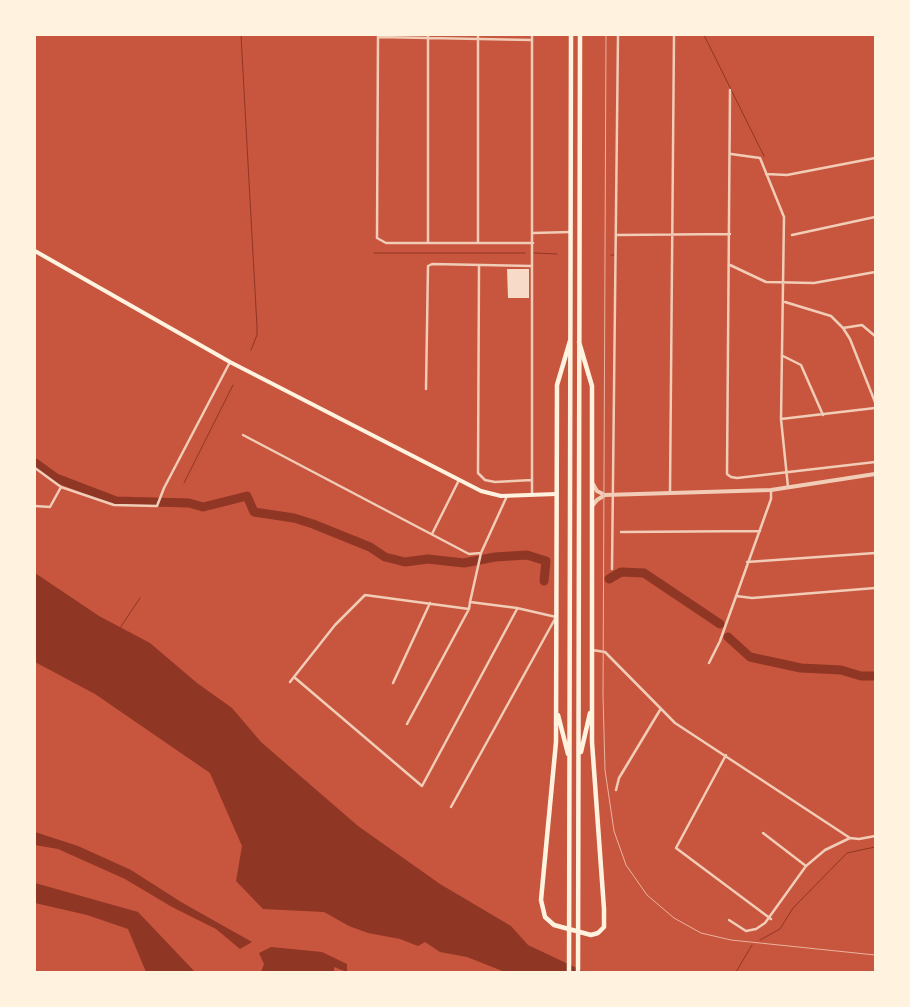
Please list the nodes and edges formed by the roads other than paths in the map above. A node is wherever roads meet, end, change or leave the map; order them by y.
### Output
1 (428, 35) edge
2 (478, 35) edge
3 (532, 35) edge
4 (571, 35) edge
5 (580, 35) edge
6 (618, 35) edge
7 (674, 35) edge
8 (378, 36) edge
9 (428, 39) junction
10 (478, 40) junction
11 (532, 40) junction
12 (730, 90) dead end
13 (730, 154) junction
14 (875, 158) edge
15 (766, 174) junction
16 (875, 217) edge
17 (532, 232) junction
18 (571, 232) junction
19 (580, 232) junction
20 (730, 234) junction
21 (617, 235) junction
22 (674, 235) junction
23 (792, 235) dead end
24 (428, 243) junction
25 (478, 243) junction
26 (532, 243) junction
27 (35, 251) edge
28 (479, 265) junction
29 (532, 266) junction
30 (730, 266) junction
31 (875, 272) edge
32 (784, 283) junction
33 (784, 302) junction
34 (843, 328) junction
35 (875, 336) edge
36 (570, 341) junction
37 (579, 342) junction
38 (783, 356) junction
39 (230, 362) junction
40 (426, 389) dead end
41 (875, 402) edge
42 (875, 408) edge
43 (823, 415) junction
44 (781, 419) junction
45 (243, 435) dead end
46 (875, 462) edge
47 (35, 468) edge
48 (787, 474) junction
49 (875, 474) edge
50 (459, 480) junction
51 (532, 480) junction
52 (592, 480) junction
53 (61, 487) junction
54 (788, 487) junction
55 (770, 490) junction
56 (556, 494) junction
57 (670, 494) junction
58 (532, 495) junction
59 (605, 495) junction
60 (613, 495) junction
61 (507, 496) junction
62 (35, 506) edge
63 (592, 510) junction
64 (760, 530) junction
65 (621, 532) dead end
66 (432, 534) junction
67 (875, 553) edge
68 (480, 554) junction
69 (747, 562) junction
70 (612, 569) dead end
71 (875, 588) edge
72 (736, 596) junction
73 (470, 602) junction
74 (430, 603) junction
75 (517, 608) junction
76 (469, 609) junction
77 (556, 617) junction
78 (592, 650) junction
79 (709, 663) dead end
80 (294, 677) junction
81 (290, 682) dead end
82 (393, 683) dead end
83 (556, 706) junction
84 (592, 707) junction
85 (660, 710) junction
86 (407, 724) dead end
87 (726, 755) junction
88 (578, 760) junction
89 (570, 761) junction
90 (616, 790) dead end
91 (451, 807) dead end
92 (763, 833) dead end
93 (875, 836) edge
94 (850, 838) junction
95 (806, 866) junction
96 (771, 918) junction
97 (729, 920) dead end
98 (570, 972) edge
99 (578, 972) edge

1 - 9 street
2 - 10 street
3 - 11 street
4 - 18 highway
5 - 19 highway
6 - 21 street
7 - 22 street
8 - 9 street
8 - 24 street
9 - 10 street
9 - 24 street
10 - 11 street
10 - 25 street
11 - 17 street
12 - 13 street
13 - 15 street
13 - 20 street
14 - 15 street
15 - 32 street
16 - 23 street
17 - 18 street
17 - 26 street
18 - 19 highway
18 - 36 highway
19 - 37 highway
20 - 22 street
20 - 30 street
21 - 22 street
21 - 60 street
22 - 57 street
24 - 25 street
25 - 26 street
26 - 29 street
27 - 39 main road
28 - 29 street
28 - 40 street
28 - 51 street
29 - 51 street
30 - 32 street
30 - 48 street
31 - 32 street
32 - 33 street
33 - 34 street
33 - 38 street
34 - 35 street
34 - 41 street
36 - 56 highway
36 - 89 highway
37 - 52 highway
37 - 88 highway
38 - 43 street
38 - 44 street
39 - 50 main road
39 - 53 street
42 - 43 street
43 - 44 street
44 - 48 street
45 - 66 street
46 - 48 street
47 - 53 street
48 - 54 street
49 - 54 street
50 - 61 main road
50 - 66 street
51 - 58 street
52 - 59 street
52 - 63 highway
53 - 62 street
54 - 55 street
55 - 57 street
55 - 64 street
56 - 58 main road
56 - 77 highway
57 - 60 street
58 - 61 main road
59 - 60 street
59 - 63 street
60 - 70 street
61 - 68 street
63 - 78 highway
64 - 65 street
64 - 69 street
66 - 68 street
67 - 69 street
68 - 73 street
69 - 72 street
71 - 72 street
72 - 79 street
73 - 75 street
73 - 76 street
74 - 76 street
74 - 80 street
74 - 82 street
75 - 77 street
75 - 80 street
76 - 86 street
77 - 83 highway
77 - 91 street
78 - 84 highway
78 - 85 street
80 - 81 street
83 - 84 highway
83 - 89 highway
84 - 88 highway
85 - 87 street
85 - 90 street
87 - 94 street
87 - 96 street
88 - 99 highway
89 - 98 highway
92 - 95 street
93 - 94 street
94 - 95 street
95 - 96 street
96 - 97 street

